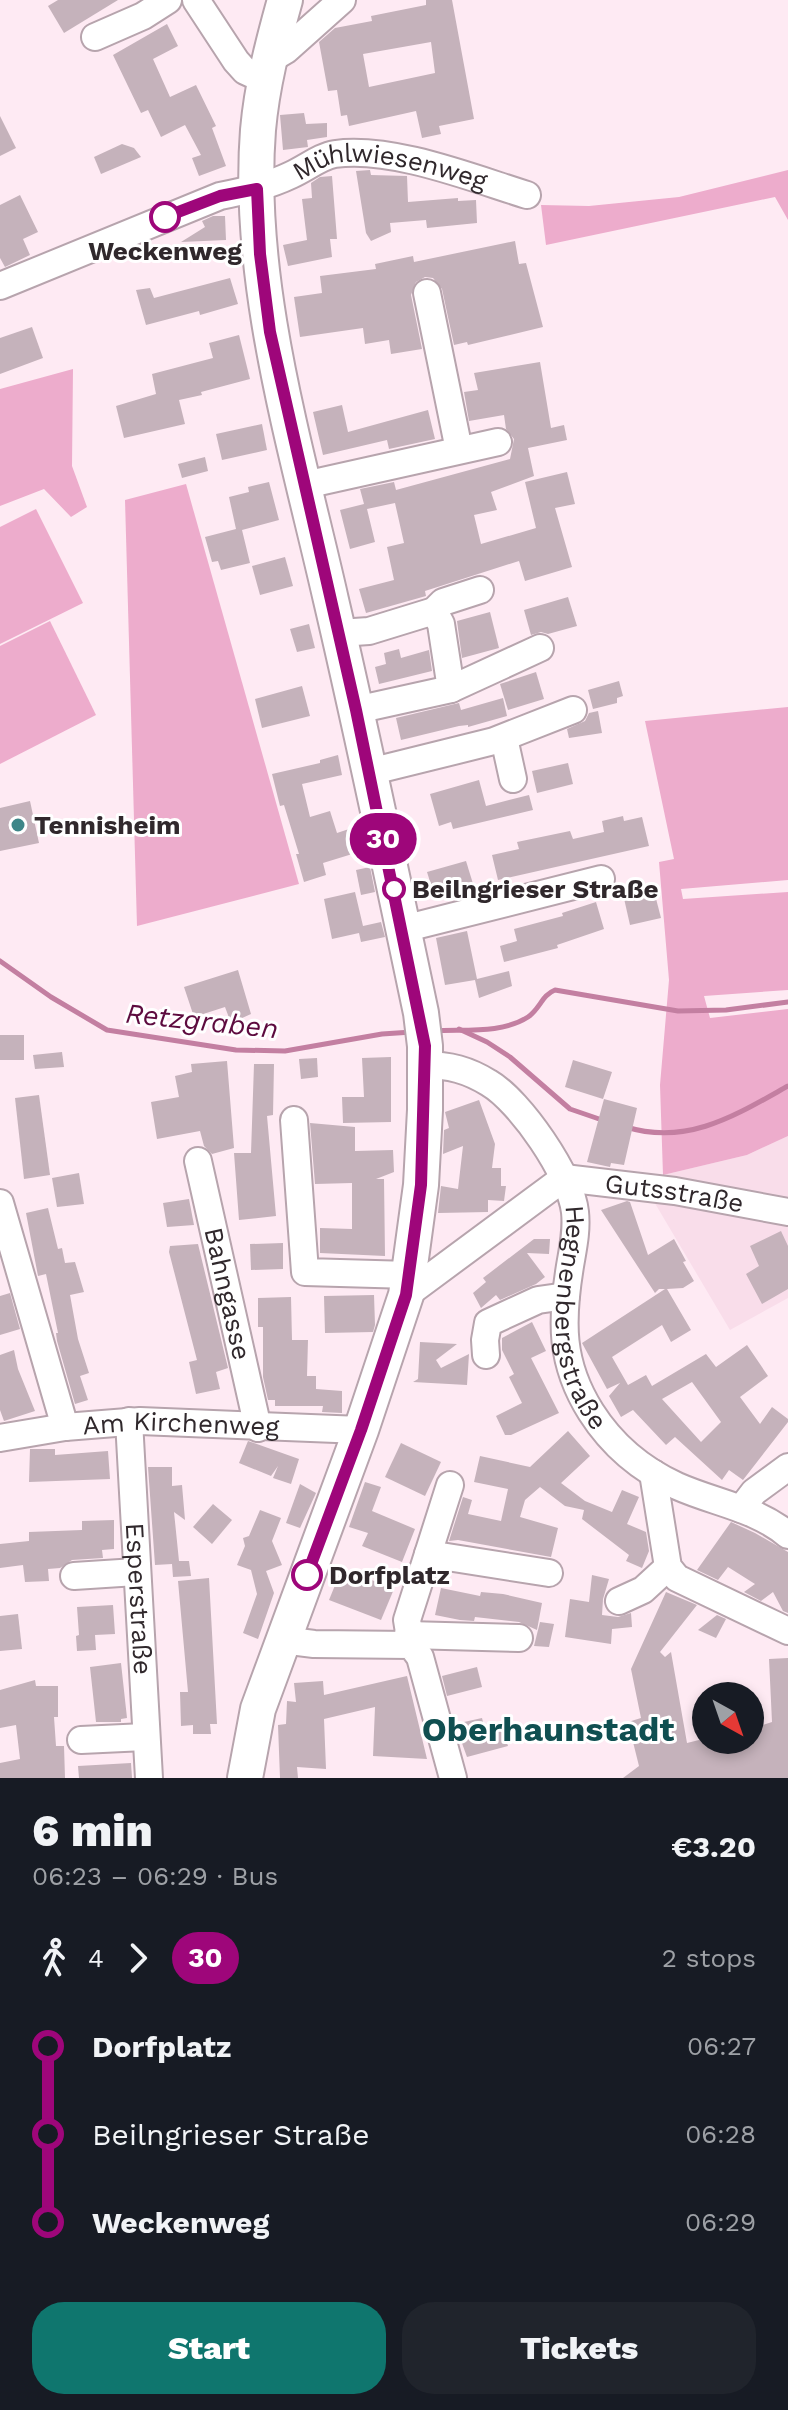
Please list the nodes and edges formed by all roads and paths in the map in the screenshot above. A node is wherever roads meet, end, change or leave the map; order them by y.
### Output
1 (168, 0) edge
2 (196, 0) edge
3 (285, 0) edge
4 (342, 0) edge
5 (95, 37) dead end
6 (267, 70) junction
7 (257, 189) junction
8 (527, 195) dead end
9 (0, 286) edge
10 (427, 293) dead end
11 (498, 442) dead end
12 (459, 450) junction
13 (305, 485) junction
14 (480, 590) dead end
15 (434, 611) junction
16 (339, 633) junction
17 (540, 648) dead end
18 (451, 689) junction
19 (356, 710) junction
20 (573, 710) dead end
21 (504, 738) junction
22 (369, 772) junction
23 (513, 779) dead end
24 (601, 879) dead end
25 (403, 929) junction
26 (424, 1042) junction
27 (294, 1120) dead end
28 (198, 1161) dead end
29 (564, 1178) junction
30 (0, 1203) edge
31 (788, 1212) edge
32 (408, 1285) junction
33 (566, 1296) junction
34 (486, 1355) dead end
35 (129, 1421) junction
36 (65, 1427) junction
37 (258, 1428) junction
38 (361, 1430) junction
39 (0, 1438) edge
40 (788, 1467) edge
41 (653, 1473) junction
42 (450, 1485) dead end
43 (741, 1509) junction
44 (788, 1535) edge
45 (428, 1554) junction
46 (668, 1567) junction
47 (136, 1572) junction
48 (549, 1573) dead end
49 (74, 1576) dead end
50 (619, 1601) dead end
51 (788, 1631) edge
52 (519, 1638) dead end
53 (282, 1640) junction
54 (410, 1640) junction
55 (145, 1737) junction
56 (81, 1740) dead end
57 (149, 1778) edge
58 (245, 1778) edge
59 (453, 1778) edge

1 - 5 street
2 - 6 street
3 - 6 main road
4 - 6 street
6 - 7 main road
7 - 8 street, Mühlwiesenweg
7 - 9 street
7 - 13 main road
10 - 12 street
11 - 12 street
12 - 13 street
13 - 16 main road
14 - 15 street
15 - 16 street
15 - 18 street
16 - 19 main road
17 - 18 street
18 - 19 street
19 - 22 main road
20 - 21 street
21 - 22 street
21 - 23 street
22 - 25 main road
24 - 25 street
25 - 26 main road
26 - 29 street, Hegnenbergstraße
26 - 32 main road
27 - 32 street
28 - 37 street, Bahngasse
29 - 31 street, Gutsstraße
29 - 32 street
29 - 33 street, Hegnenbergstraße
30 - 36 street
32 - 38 main road
33 - 34 street
33 - 41 street, Hegnenbergstraße
35 - 36 street, Am Kirchenweg
35 - 37 street, Am Kirchenweg
35 - 47 street, Esperstraße
36 - 39 street, Am Kirchenweg
37 - 38 street, Am Kirchenweg
38 - 53 main road
40 - 43 street
41 - 43 street, Hegnenbergstraße
41 - 46 street
42 - 45 street
43 - 44 street, Hegnenbergstraße
45 - 48 street
45 - 54 street
46 - 50 street
46 - 51 street
47 - 49 street
47 - 55 street, Esperstraße
52 - 54 street
53 - 54 street
53 - 58 main road
54 - 59 street
55 - 56 street
55 - 57 street, Esperstraße

